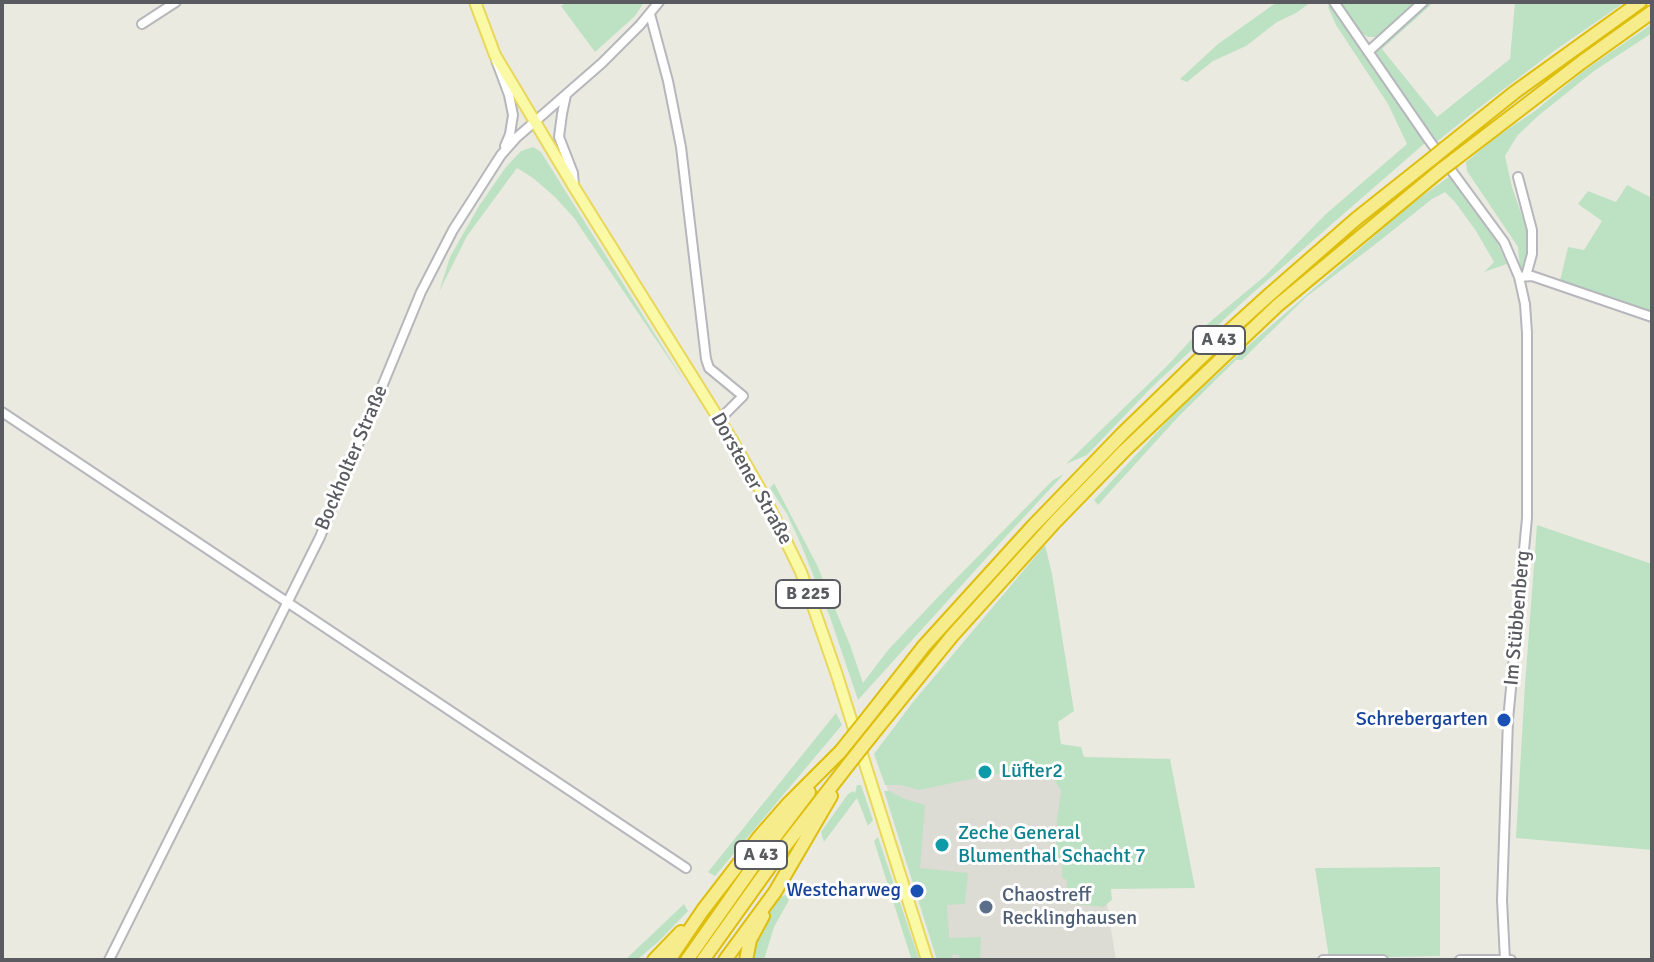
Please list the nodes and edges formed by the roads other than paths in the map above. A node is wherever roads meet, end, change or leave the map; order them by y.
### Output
1 (176, 2) edge
2 (475, 2) edge
3 (659, 2) edge
4 (1334, 2) edge
5 (1423, 2) edge
6 (1640, 2) edge
7 (1652, 12) edge
8 (650, 14) junction
9 (142, 24) dead end
10 (1369, 51) junction
11 (495, 55) junction
12 (567, 94) junction
13 (534, 122) junction
14 (501, 155) junction
15 (1518, 177) dead end
16 (574, 187) junction
17 (1522, 276) junction
18 (1652, 317) edge
19 (2, 412) edge
20 (719, 420) junction
21 (288, 602) junction
22 (840, 752) junction
23 (848, 765) junction
24 (686, 868) dead end
25 (775, 892) junction
26 (703, 910) junction
27 (109, 960) edge
28 (654, 960) edge
29 (669, 960) edge
30 (687, 960) edge
31 (703, 960) edge
32 (725, 960) edge
33 (746, 960) edge
34 (927, 960) edge
35 (1323, 960) edge
36 (1383, 960) edge
37 (1460, 960) edge
38 (1507, 960) edge

1 - 9 street
2 - 11 main road, B 225
3 - 8 street, Bockholter Straße
4 - 10 street, Im Stübbenberg
5 - 10 street
6 - 22 highway, A 43, bridge
7 - 23 highway, A 43, bridge
8 - 12 street, Bockholter Straße
8 - 20 street
10 - 17 street, Im Stübbenberg
11 - 13 main road, B 225
11 - 14 street
12 - 13 street, Bockholter Straße
12 - 16 street
13 - 14 street, Bockholter Straße
13 - 16 main road, Dorstener Straße / B 225
14 - 21 street, Bockholter Straße
15 - 17 street, Im Stübbenberg
16 - 20 main road, Dorstener Straße / B 225
17 - 18 street
17 - 38 street, Im Stübbenberg
19 - 21 street
20 - 34 main road, Dorstener Straße / B 225
21 - 24 street
21 - 27 street, Bockholter Straße
22 - 26 highway
22 - 30 highway, A 43
23 - 25 highway
23 - 31 highway, A 43
25 - 32 highway
25 - 33 highway
26 - 28 highway
26 - 29 highway
35 - 36 street
37 - 38 street

